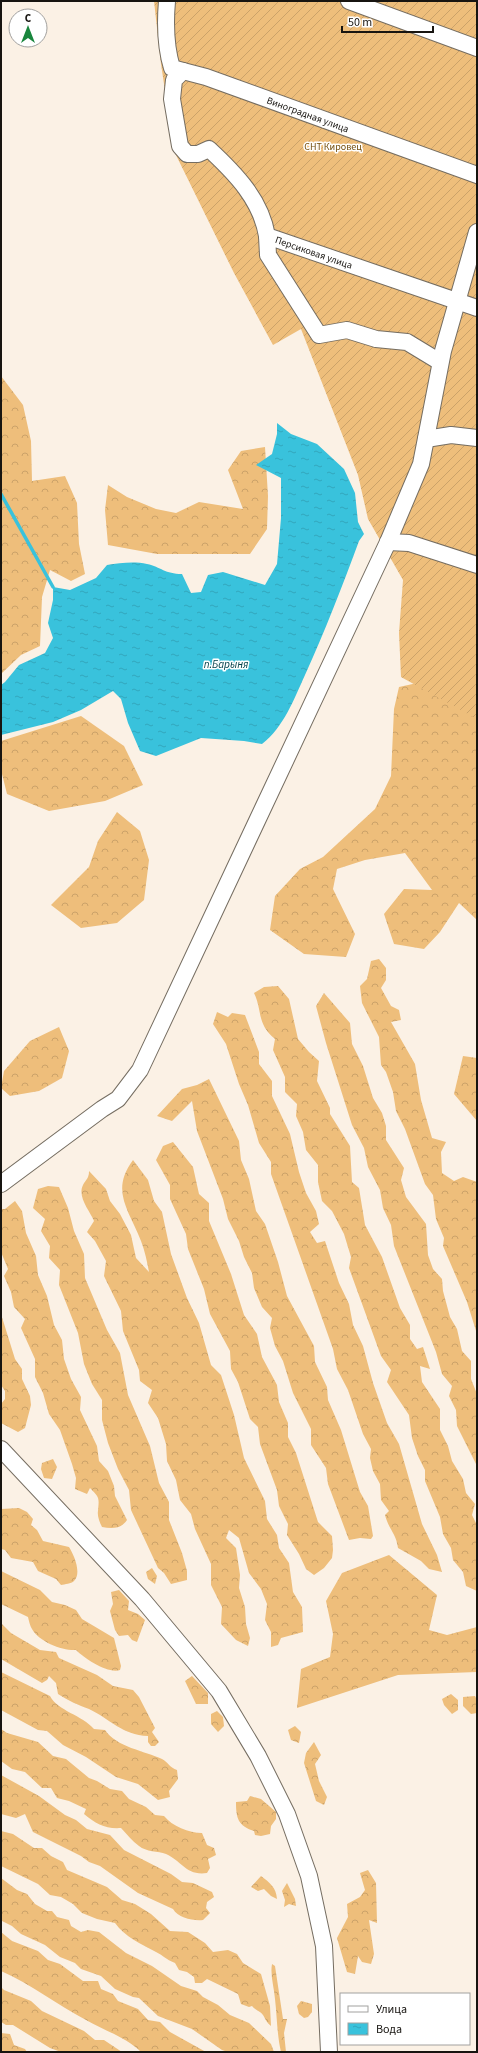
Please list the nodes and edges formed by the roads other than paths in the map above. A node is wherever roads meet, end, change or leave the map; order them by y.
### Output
1 (167, 1) edge
2 (349, 1) edge
3 (477, 48) edge
4 (183, 71) junction
5 (477, 175) edge
6 (477, 232) edge
7 (267, 236) junction
8 (457, 300) junction
9 (477, 308) edge
10 (440, 362) junction
11 (477, 438) edge
12 (426, 439) junction
13 (388, 542) junction
14 (477, 565) edge
15 (1, 1184) edge
16 (1, 1449) edge
17 (329, 2052) edge

1 - 4 street
2 - 3 street
4 - 5 street, Виноградная улица
4 - 7 street
6 - 8 street
7 - 8 street, Персиковая улица
7 - 10 street, Персиковая улица
8 - 9 street, Персиковая улица
8 - 10 street
10 - 12 street
11 - 12 street
12 - 13 street
13 - 14 street
13 - 15 street
16 - 17 street

